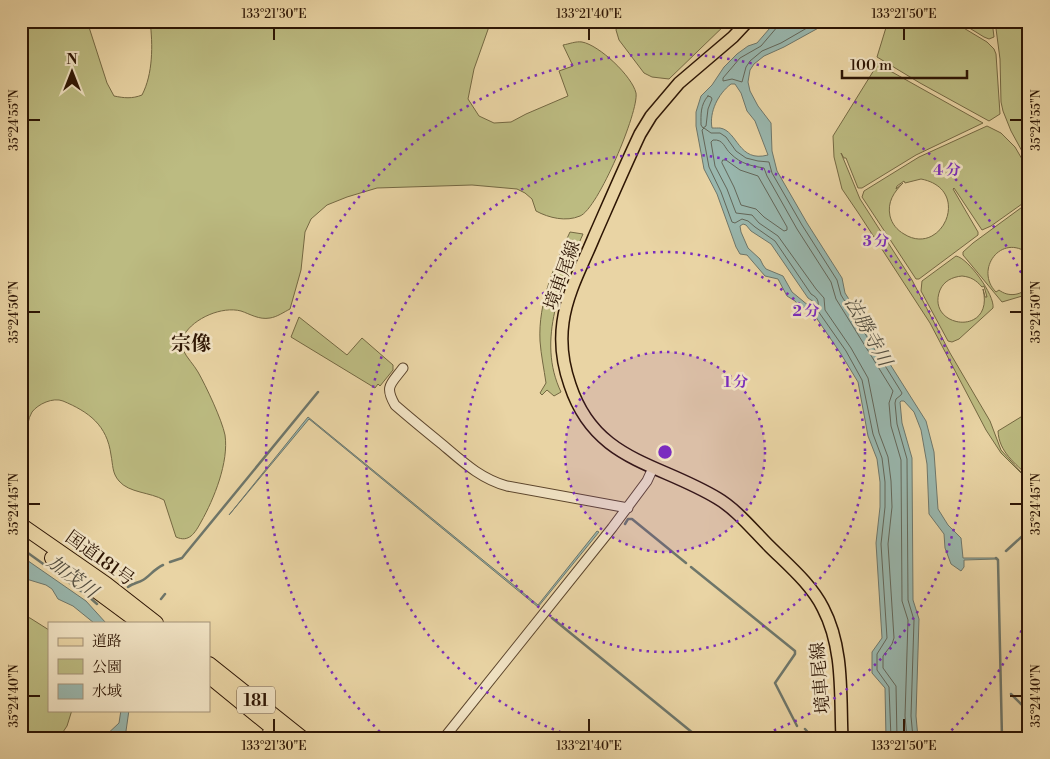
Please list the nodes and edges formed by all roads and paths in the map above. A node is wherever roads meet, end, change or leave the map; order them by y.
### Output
1 (748, 21) edge
2 (403, 368) dead end
3 (653, 468) junction
4 (628, 508) junction
5 (21, 525) edge
6 (21, 535) edge
7 (139, 622) edge
8 (155, 622) edge
9 (210, 665) edge
10 (210, 677) edge
11 (272, 728) edge
12 (285, 738) edge
13 (302, 738) edge
14 (444, 738) edge
15 (842, 738) edge

1 - 3 main road, 境車尾線
2 - 4 street
3 - 4 street
3 - 15 main road, 境車尾線
4 - 14 street
5 - 8 highway, 国道181号
6 - 7 highway, 国道181号
9 - 11 highway, 181
10 - 11 highway, 181
11 - 12 highway, 181
11 - 13 highway, 181

